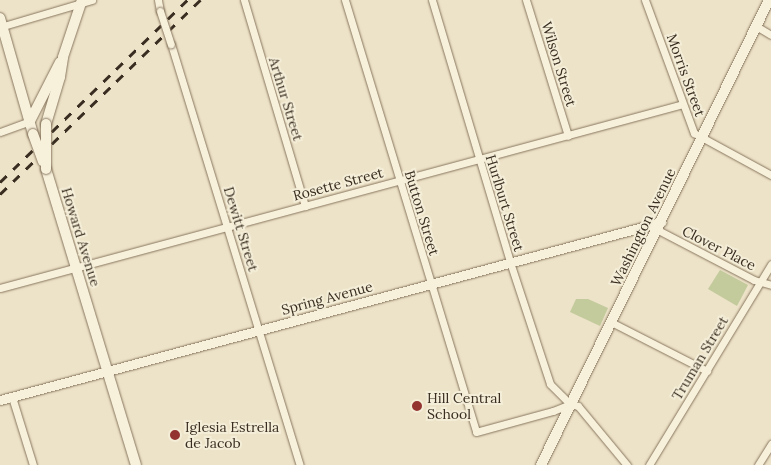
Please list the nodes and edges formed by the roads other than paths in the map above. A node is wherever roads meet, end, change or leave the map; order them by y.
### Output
1 (92, 0) edge
2 (158, 0) edge
3 (244, 0) edge
4 (345, 0) edge
5 (432, 0) edge
6 (526, 0) edge
7 (645, 0) edge
8 (769, 0) edge
9 (81, 2) edge
10 (1, 24) edge
11 (756, 26) junction
12 (771, 35) edge
13 (63, 58) junction
14 (683, 104) junction
15 (30, 121) junction
16 (0, 132) edge
17 (568, 136) junction
18 (702, 138) junction
19 (478, 159) junction
20 (46, 169) junction
21 (771, 175) edge
22 (400, 180) junction
23 (305, 206) junction
24 (659, 226) junction
25 (228, 227) junction
26 (510, 262) junction
27 (771, 264) edge
28 (76, 268) junction
29 (760, 282) junction
30 (430, 284) junction
31 (771, 285) edge
32 (0, 288) edge
33 (611, 322) junction
34 (259, 330) junction
35 (107, 370) junction
36 (707, 371) junction
37 (12, 397) junction
38 (0, 400) edge
39 (570, 404) junction
40 (771, 444) edge
41 (33, 465) edge
42 (136, 465) edge
43 (300, 465) edge
44 (540, 465) edge
45 (627, 465) edge
46 (649, 465) edge
47 (758, 465) edge

1 - 9 street
2 - 25 street, Dewitt Street, bridge
3 - 23 street, Arthur Street
4 - 22 street, Button Street
5 - 19 street, Hurlburt Street
6 - 17 street, Wilson Street
7 - 14 street, Morris Street
8 - 11 main road, Washington Avenue
9 - 10 street
9 - 13 main road
10 - 15 main road, Howard Avenue
11 - 12 street
11 - 18 main road, Washington Avenue
13 - 15 main road
13 - 20 main road, bridge
14 - 17 street, Rosette Street
14 - 18 street, Morris Street
15 - 16 street
15 - 20 main road, Howard Avenue, bridge
17 - 19 street, Rosette Street
18 - 21 street, Morris Street
18 - 24 main road, Washington Avenue
19 - 22 street, Rosette Street
19 - 26 street, Hurlburt Street
20 - 28 main road, Howard Avenue
22 - 23 street, Rosette Street
22 - 30 street, Button Street
23 - 25 street, Rosette Street
24 - 26 street, Spring Avenue
24 - 29 street, Clover Place
24 - 33 main road, Washington Avenue
25 - 28 street, Rosette Street
25 - 34 street, Dewitt Street
26 - 30 street, Spring Avenue
26 - 39 street, Hurlburt Street
27 - 29 street, Truman Street
28 - 32 street, Rosette Street
28 - 35 main road, Howard Avenue
29 - 31 street, Clover Place
29 - 36 street, Truman Street
30 - 34 street, Spring Avenue
30 - 39 street, Button Street
33 - 36 street
33 - 39 main road, Washington Avenue
34 - 35 street, Spring Avenue
34 - 43 street, Dewitt Street
35 - 37 street, Spring Avenue
35 - 42 main road, Howard Avenue
36 - 46 street, Truman Street
37 - 38 street, Spring Avenue
37 - 41 street
39 - 44 main road, Washington Avenue
39 - 45 street, Hurlburt Street
40 - 47 street

